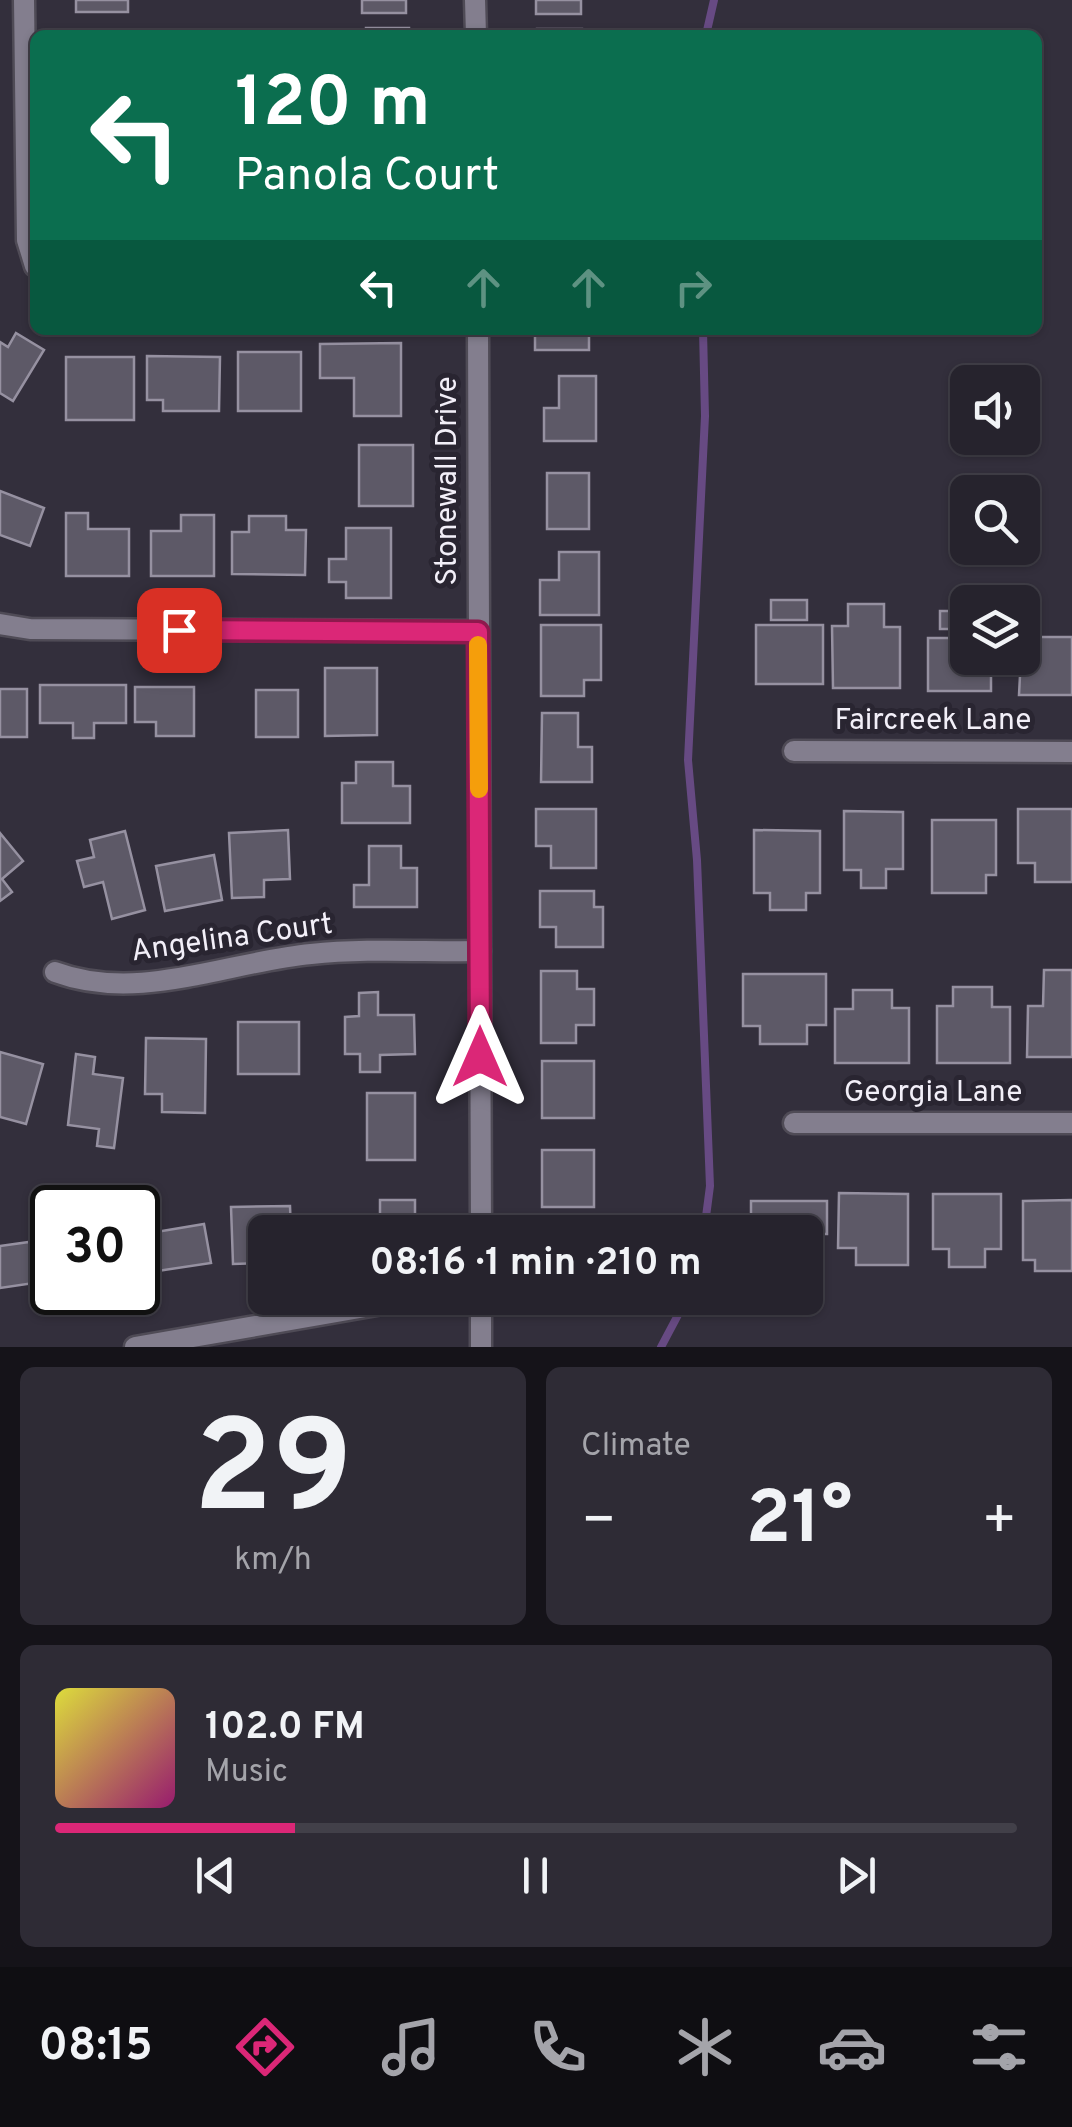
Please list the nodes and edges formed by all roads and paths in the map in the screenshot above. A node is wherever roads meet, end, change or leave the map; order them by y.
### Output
1 (24, 0) edge
2 (476, 0) edge
3 (476, 30) edge
4 (30, 250) edge
5 (478, 335) edge
6 (0, 624) edge
7 (478, 632) junction
8 (794, 750) dead end
9 (1072, 752) edge
10 (480, 951) junction
11 (55, 972) dead end
12 (794, 1122) dead end
13 (1072, 1123) edge
14 (481, 1215) edge
15 (319, 1315) edge
16 (481, 1315) edge
17 (134, 1347) edge
18 (482, 1347) edge

1 - 4 street
2 - 3 street
5 - 7 street, Stonewall Drive
6 - 7 street
7 - 10 street, Stonewall Drive
8 - 9 street, Faircreek Lane
10 - 11 street, Angelina Court
10 - 14 street, Stonewall Drive
12 - 13 street, Georgia Lane
15 - 17 street
16 - 18 street

